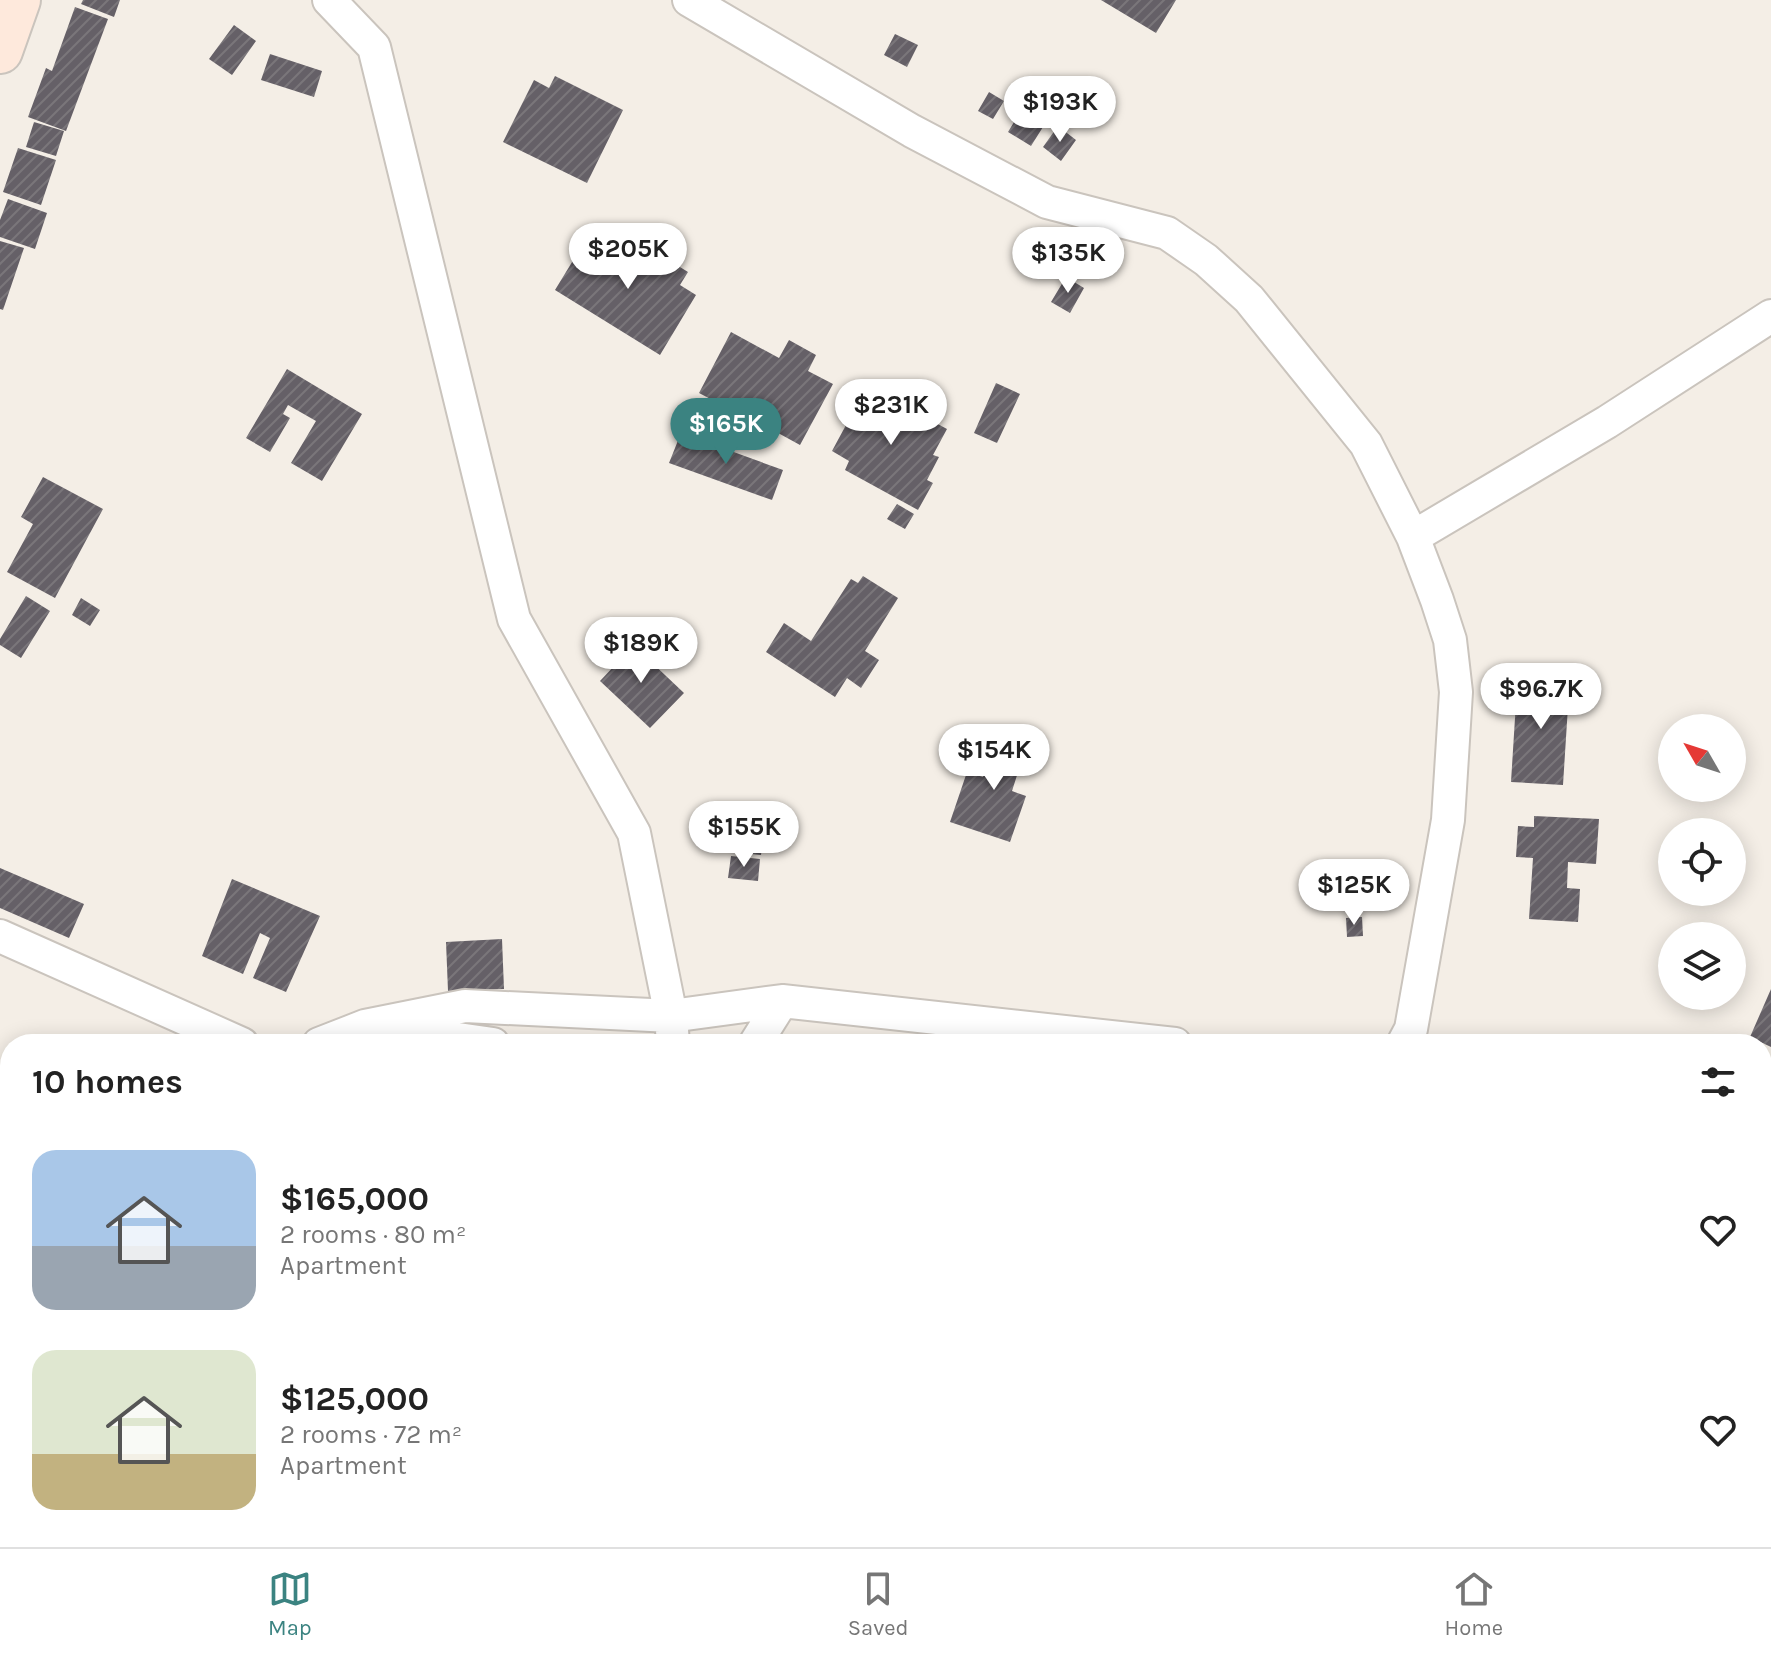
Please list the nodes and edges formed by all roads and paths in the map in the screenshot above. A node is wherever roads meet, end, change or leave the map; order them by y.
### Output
1 (18, 0) edge
2 (329, 0) edge
3 (689, 0) edge
4 (0, 51) edge
5 (1771, 316) edge
6 (1413, 537) junction
7 (0, 936) edge
8 (782, 1001) junction
9 (365, 1026) junction
10 (672, 1030) edge
11 (220, 1034) edge
12 (345, 1034) edge
13 (422, 1034) edge
14 (761, 1034) edge
15 (1084, 1034) edge
16 (1408, 1034) edge

1 - 4 main road
2 - 10 street
3 - 6 street
5 - 6 street
6 - 16 street
7 - 11 street
8 - 10 street
8 - 14 street
8 - 15 street
9 - 10 street
9 - 12 street
9 - 13 street

